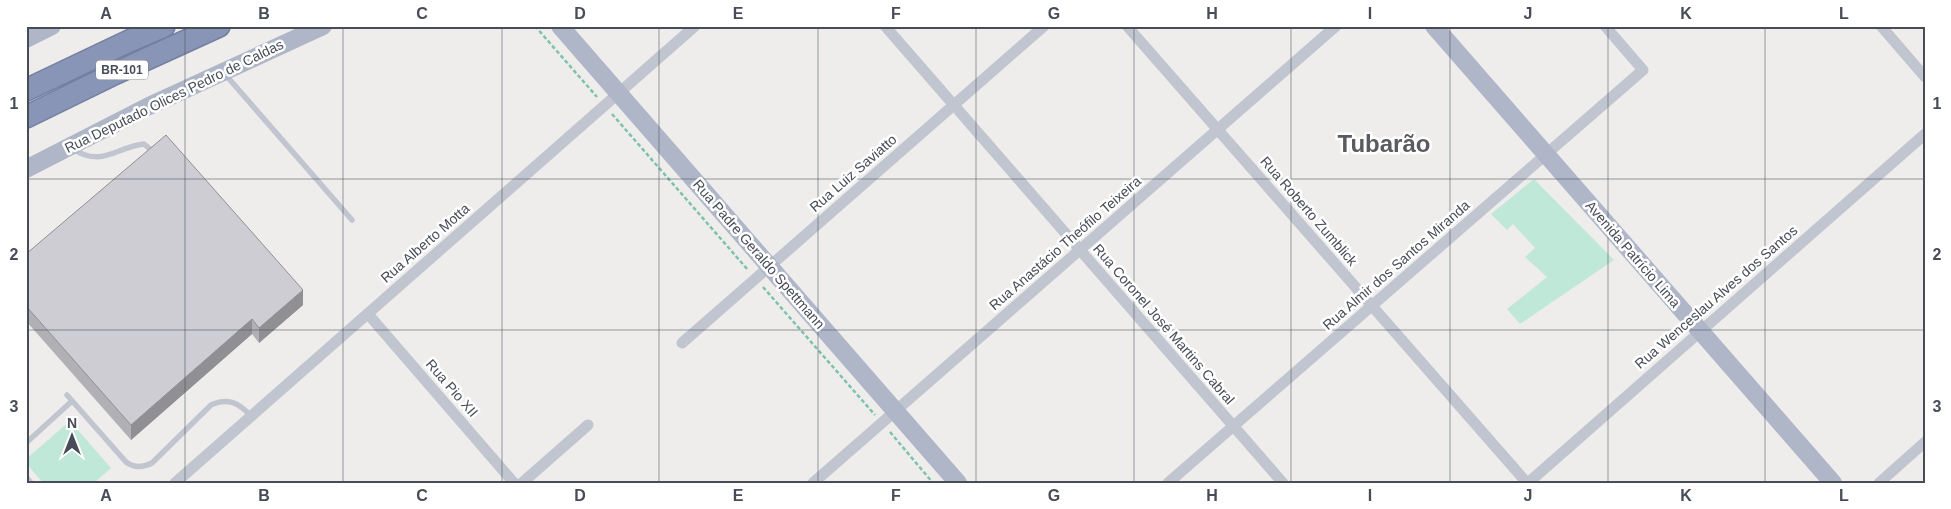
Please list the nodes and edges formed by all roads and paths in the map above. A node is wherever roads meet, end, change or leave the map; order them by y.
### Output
1 (164, 26) edge
2 (219, 26) edge
3 (323, 26) edge
4 (536, 26) edge
5 (560, 26) edge
6 (695, 26) edge
7 (885, 26) edge
8 (1044, 26) edge
9 (1127, 26) edge
10 (1336, 26) edge
11 (1434, 26) edge
12 (1605, 26) edge
13 (1881, 26) edge
14 (222, 72) junction
15 (1925, 76) edge
16 (26, 90) edge
17 (619, 93) junction
18 (954, 105) junction
19 (604, 106) junction
20 (26, 117) edge
21 (1218, 129) junction
22 (1925, 134) edge
23 (69, 146) junction
24 (1546, 154) junction
25 (150, 158) edge
26 (26, 169) edge
27 (352, 220) dead end
28 (1080, 250) junction
29 (770, 266) junction
30 (756, 278) junction
31 (1372, 306) junction
32 (368, 314) junction
33 (1700, 331) junction
34 (682, 343) dead end
35 (66, 396) dead end
36 (72, 401) junction
37 (896, 411) junction
38 (251, 416) junction
39 (882, 423) junction
40 (588, 425) dead end
41 (1233, 426) junction
42 (1925, 442) edge
43 (26, 443) edge
44 (26, 477) edge
45 (31, 483) edge
46 (175, 483) edge
47 (514, 483) edge
48 (522, 483) edge
49 (813, 483) edge
50 (934, 483) edge
51 (958, 483) edge
52 (1168, 483) edge
53 (1283, 483) edge
54 (1527, 483) edge
55 (1832, 483) edge
56 (1879, 483) edge

1 - 16 highway, BR-101
2 - 20 highway, BR-101
3 - 14 main road, Rua Deputado Olices Pedro de Caldas
4 - 19 path
5 - 17 main road, Rua Padre Geraldo Spettmann
6 - 17 street, Rua Alberto Motta
7 - 18 street, Rua Coronel José Martins Cabral
8 - 18 street, Rua Luiz Saviatto
9 - 21 street, Rua Roberto Zumblick
10 - 21 street, Rua Anastácio Theófilo Teixeira
11 - 24 main road, Avenida Patrício Lima
12 - 24 street, Rua Almir dos Santos Miranda
13 - 15 street
14 - 23 main road, Rua Deputado Olices Pedro de Caldas
14 - 27 lane
17 - 19 street, Rua Alberto Motta
17 - 29 main road, Rua Padre Geraldo Spettmann
18 - 28 street, Rua Coronel José Martins Cabral
18 - 29 street, Rua Luiz Saviatto
19 - 30 path
19 - 32 street, Rua Alberto Motta
21 - 28 street, Rua Anastácio Theófilo Teixeira
21 - 31 street, Rua Roberto Zumblick
22 - 33 street, Rua Wenceslau Alves dos Santos
23 - 25 lane
23 - 26 main road, Rua Deputado Olices Pedro de Caldas
24 - 31 street, Rua Almir dos Santos Miranda
24 - 33 main road, Avenida Patrício Lima
28 - 37 street, Rua Anastácio Theófilo Teixeira
28 - 41 street, Rua Coronel José Martins Cabral
29 - 30 street, Rua Luiz Saviatto
29 - 37 main road, Rua Padre Geraldo Spettmann
30 - 34 street, Rua Luiz Saviatto
30 - 39 path
31 - 41 street, Rua Almir dos Santos Miranda
31 - 54 street, Rua Roberto Zumblick
32 - 38 street, Rua Alberto Motta
32 - 47 street, Rua Pio XII
33 - 54 street, Rua Wenceslau Alves dos Santos
33 - 55 main road, Avenida Patrício Lima
35 - 36 lane
36 - 38 lane
36 - 43 lane
37 - 39 street, Rua Anastácio Theófilo Teixeira
37 - 51 main road, Rua Padre Geraldo Spettmann
38 - 46 street, Rua Alberto Motta
39 - 49 street, Rua Anastácio Theófilo Teixeira
39 - 50 path
40 - 48 street
41 - 52 street, Rua Almir dos Santos Miranda
41 - 53 street, Rua Coronel José Martins Cabral
42 - 56 street
44 - 45 lane

